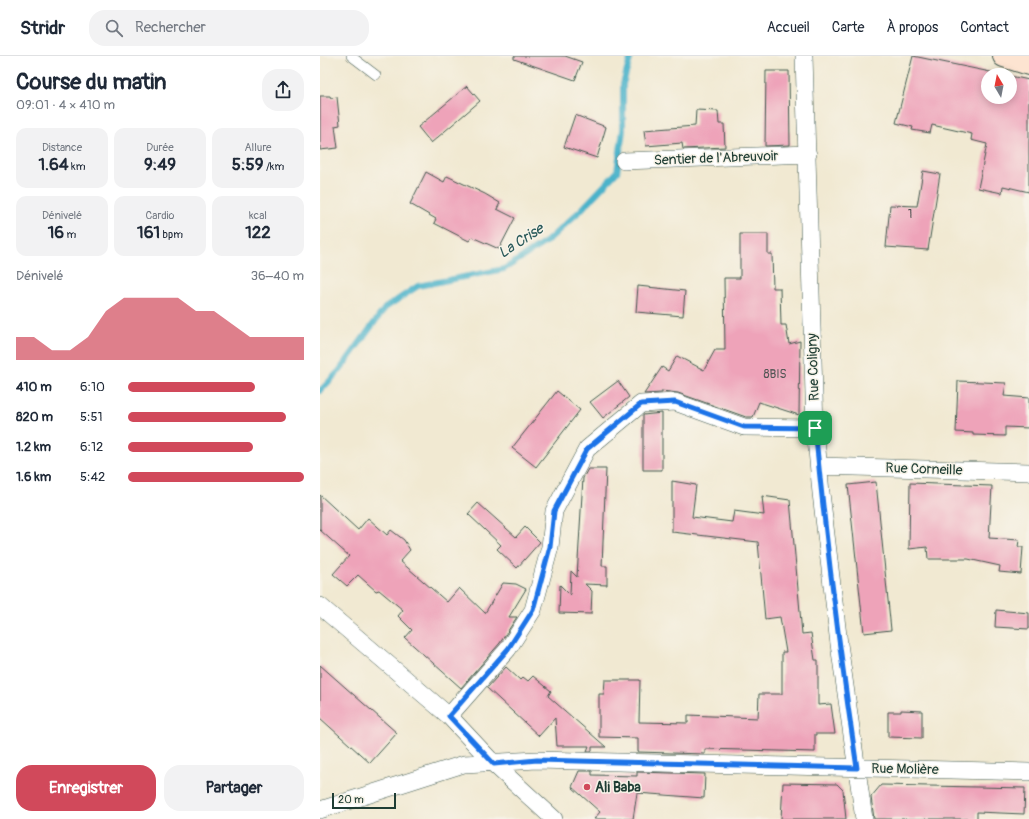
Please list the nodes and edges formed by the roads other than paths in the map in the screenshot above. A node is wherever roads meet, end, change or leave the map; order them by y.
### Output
1 (351, 56) edge
2 (804, 56) edge
3 (1004, 56) edge
4 (1029, 64) edge
5 (376, 75) dead end
6 (808, 154) junction
7 (624, 161) dead end
8 (815, 428) junction
9 (819, 466) junction
10 (1029, 472) edge
11 (320, 606) edge
12 (449, 716) junction
13 (494, 764) junction
14 (857, 768) junction
15 (1029, 772) edge
16 (320, 810) edge
17 (554, 819) edge
18 (864, 819) edge

1 - 5 lane
2 - 6 street, Rue Coligny
3 - 4 main road
6 - 7 street, Sentier de l'Abreuvoir
6 - 8 street, Rue Coligny
8 - 9 street, Rue Coligny
8 - 12 street
9 - 10 street, Rue Corneille
9 - 14 street, Rue Coligny
11 - 12 street
12 - 13 street
13 - 14 street, Rue Molière
13 - 16 street, Rue Molière
13 - 17 street
14 - 15 street, Rue Molière
14 - 18 street, Rue Coligny

